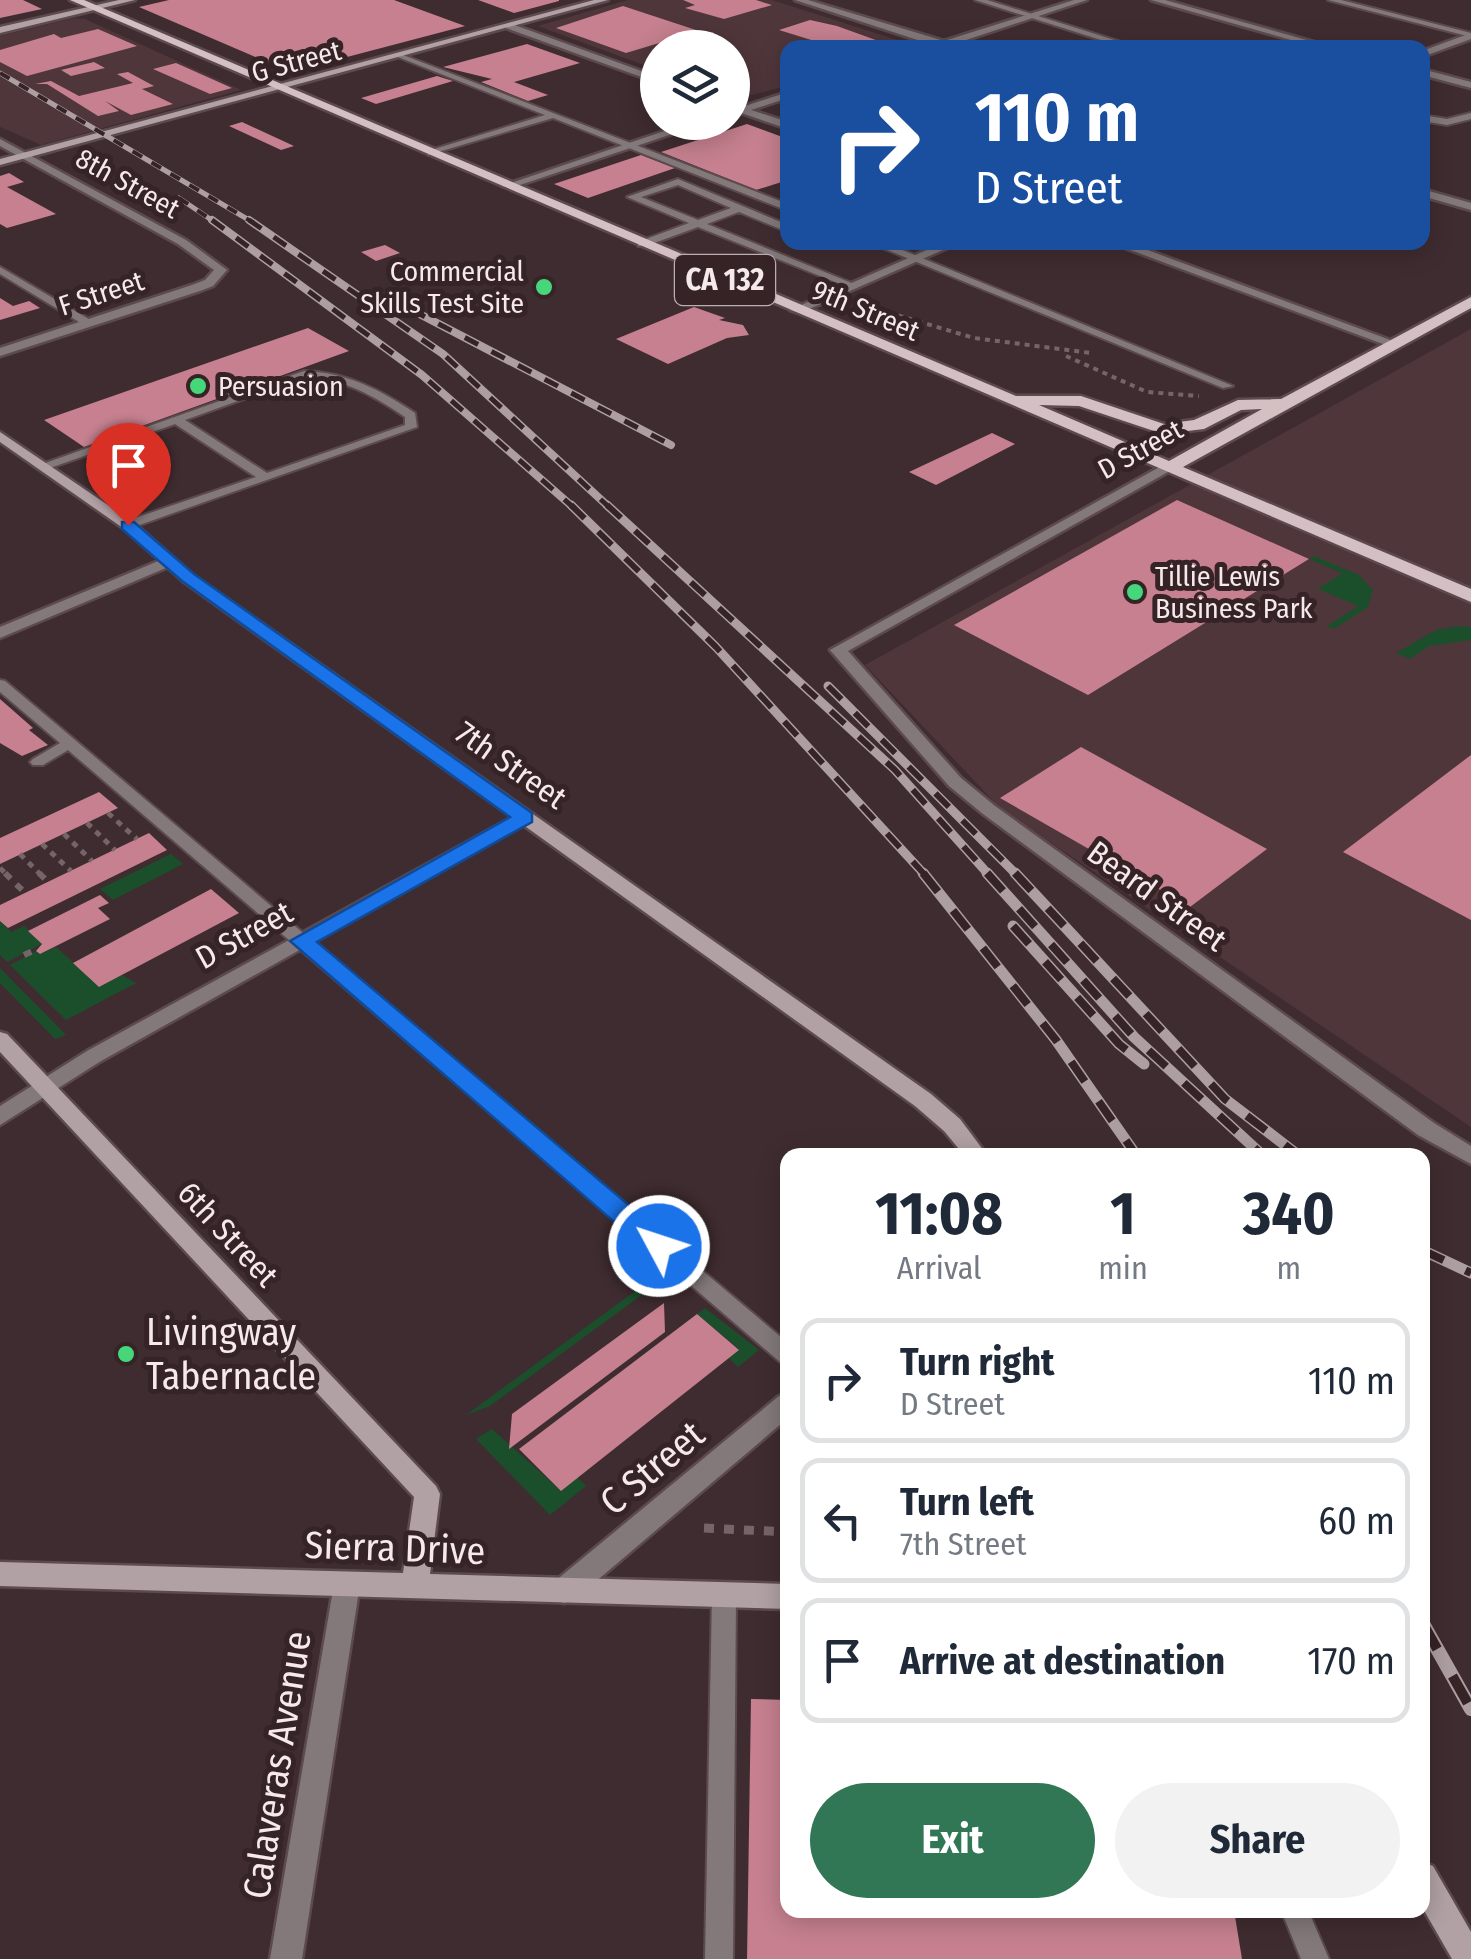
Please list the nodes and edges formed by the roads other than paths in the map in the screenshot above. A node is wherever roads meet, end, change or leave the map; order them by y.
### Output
1 (75, 0) edge
2 (131, 0) edge
3 (604, 0) edge
4 (799, 0) edge
5 (979, 0) edge
6 (1019, 0) edge
7 (1082, 0) edge
8 (1156, 0) edge
9 (1332, 0) edge
10 (817, 2) edge
11 (93, 9) junction
12 (1052, 10) junction
13 (1034, 16) junction
14 (509, 26) junction
15 (0, 30) edge
16 (1471, 35) edge
17 (928, 40) edge
18 (964, 40) edge
19 (1110, 40) edge
20 (1301, 40) edge
21 (1430, 51) edge
22 (401, 55) junction
23 (640, 73) edge
24 (1430, 74) edge
25 (1471, 85) edge
26 (283, 88) junction
27 (780, 98) edge
28 (750, 106) edge
29 (750, 114) edge
30 (554, 115) junction
31 (1471, 116) edge
32 (1430, 120) edge
33 (780, 124) edge
34 (649, 140) edge
35 (0, 142) edge
36 (631, 146) junction
37 (430, 153) junction
38 (26, 156) junction
39 (0, 162) edge
40 (507, 186) junction
41 (1430, 194) edge
42 (765, 199) junction
43 (780, 205) edge
44 (1471, 207) edge
45 (738, 209) junction
46 (696, 224) junction
47 (780, 226) edge
48 (642, 244) junction
49 (892, 250) edge
50 (936, 250) edge
51 (1136, 250) edge
52 (914, 259) junction
53 (0, 270) edge
54 (216, 277) joint
55 (848, 288) junction
56 (1471, 302) edge
57 (796, 310) junction
58 (88, 323) junction
59 (1395, 344) junction
60 (0, 352) edge
61 (1227, 386) road end
62 (1006, 400) junction
63 (1285, 404) junction
64 (176, 419) junction
65 (0, 436) edge
66 (43, 466) junction
67 (1170, 467) junction
68 (262, 475) junction
69 (128, 525) junction
70 (168, 562) junction
71 (1471, 596) edge
72 (0, 634) edge
73 (838, 650) joint
74 (0, 684) edge
75 (70, 744) junction
76 (38, 762) dead end
77 (524, 817) junction
78 (302, 941) junction
79 (0, 1039) edge
80 (46, 1088) junction
81 (0, 1117) edge
82 (970, 1148) edge
83 (1471, 1156) edge
84 (780, 1349) edge
85 (780, 1410) edge
86 (0, 1574) edge
87 (347, 1584) junction
88 (415, 1586) junction
89 (564, 1591) junction
90 (724, 1596) junction
91 (780, 1597) edge
92 (1430, 1891) edge
93 (1297, 1918) edge
94 (286, 1959) edge
95 (719, 1959) edge
96 (1315, 1959) edge
97 (1469, 1959) edge

1 - 11 main road, 9th Street / CA 132
2 - 11 street
3 - 14 street, G Street
4 - 10 street
5 - 13 lane
6 - 12 lane
7 - 12 street
8 - 20 street
9 - 16 lane
10 - 17 street
11 - 15 street
11 - 26 main road, 9th Street / CA 132
12 - 13 street
13 - 18 street
13 - 19 lane
14 - 22 street, G Street
14 - 23 street
16 - 21 street
22 - 26 street, G Street
22 - 30 lane
24 - 25 street
26 - 37 main road, 9th Street / CA 132
26 - 38 street, G Street
27 - 28 street
29 - 33 street
30 - 36 lane
30 - 37 lane
31 - 32 lane
34 - 36 street
35 - 38 street, 8th Street
36 - 40 street
36 - 42 lane
37 - 40 main road, 9th Street / CA 132
38 - 39 street, G Street
38 - 54 street, 8th Street
40 - 48 main road, 9th Street / CA 132
41 - 44 street
42 - 43 lane
42 - 45 lane
45 - 46 lane
45 - 46 lane
45 - 47 lane
46 - 48 lane
46 - 55 lane
48 - 57 main road, 9th Street / CA 132
49 - 52 lane
50 - 52 street
51 - 59 street
52 - 55 street
52 - 61 lane
53 - 58 lane
54 - 58 street, F Street
55 - 57 street
56 - 59 main road, D Street
57 - 62 main road, 9th Street / CA 132
58 - 60 street, F Street
59 - 63 main road, D Street
62 - 63 main road
62 - 67 main road, 9th Street / CA 132
63 - 67 main road, D Street
64 - 66 lane
64 - 68 lane
64 - 68 lane
65 - 66 street, 7th Street
66 - 69 street, 7th Street
67 - 71 main road, 9th Street
67 - 73 street, D Street
68 - 69 lane
69 - 70 street, 7th Street
70 - 72 street
70 - 77 street, 7th Street
73 - 83 street, Beard Street
74 - 75 lane
75 - 76 lane
75 - 78 lane
77 - 78 street, D Street
77 - 82 street, 7th Street
78 - 80 street, D Street
78 - 84 lane
79 - 80 street, 6th Street
80 - 81 street, D Street
80 - 88 street, 6th Street
85 - 89 street, C Street
86 - 87 street, Sierra Drive
87 - 88 street, Sierra Drive
87 - 94 street, Calaveras Avenue
88 - 89 street, Sierra Drive
89 - 90 street, Sierra Drive
90 - 91 street, Sierra Drive
90 - 95 lane
92 - 97 street
93 - 96 lane

